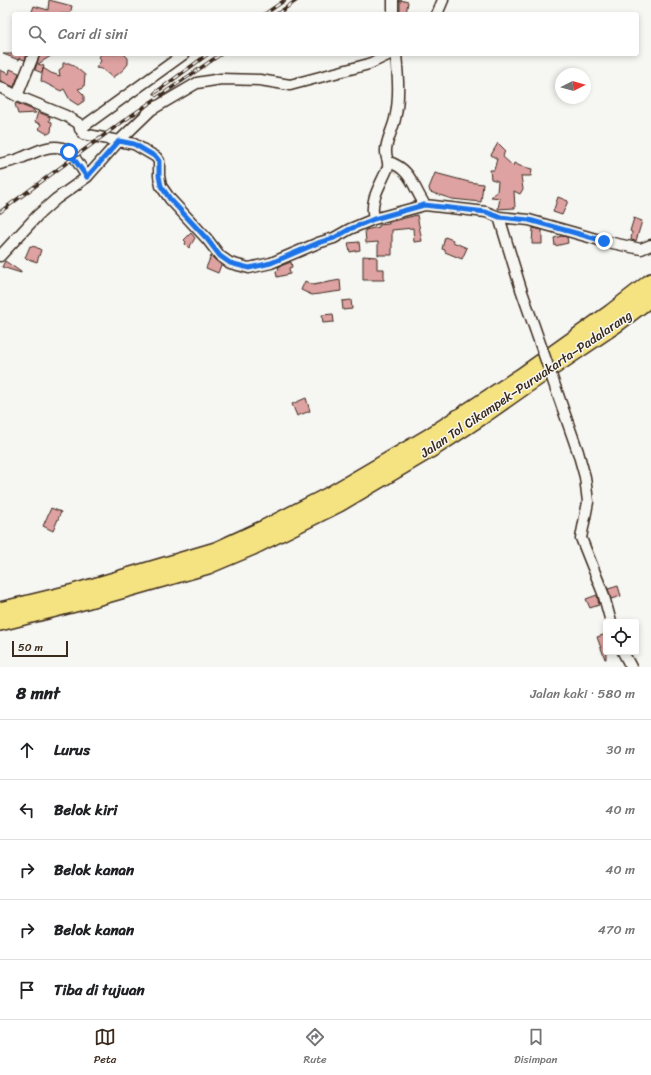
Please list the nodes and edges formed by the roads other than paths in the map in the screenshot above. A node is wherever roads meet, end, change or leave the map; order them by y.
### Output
1 (393, 0) edge
2 (443, 0) edge
3 (393, 12) edge
4 (438, 12) edge
5 (33, 56) edge
6 (181, 56) edge
7 (386, 56) edge
8 (396, 56) edge
9 (0, 86) edge
10 (17, 96) junction
11 (80, 128) junction
12 (119, 141) junction
13 (389, 162) junction
14 (0, 164) edge
15 (87, 177) junction
16 (424, 205) junction
17 (499, 217) junction
18 (374, 219) junction
19 (651, 245) edge
20 (0, 256) edge
21 (651, 281) edge
22 (651, 298) edge
23 (0, 610) edge
24 (609, 619) edge
25 (0, 622) edge
26 (625, 655) edge
27 (631, 667) edge

1 - 3 street
2 - 4 street
5 - 10 street
6 - 11 street
7 - 12 street
8 - 13 street
9 - 10 street
10 - 11 street
11 - 12 street
12 - 15 street
12 - 18 street
13 - 16 street
13 - 18 street
14 - 15 street
15 - 20 street
16 - 17 street
16 - 18 street
17 - 19 street
17 - 24 street, bridge
21 - 23 highway, Jalan Tol Cikampek–Purwakarta–Padalarang
22 - 25 highway, Jalan Tol Cikampek–Purwakarta–Padalarang
26 - 27 street

